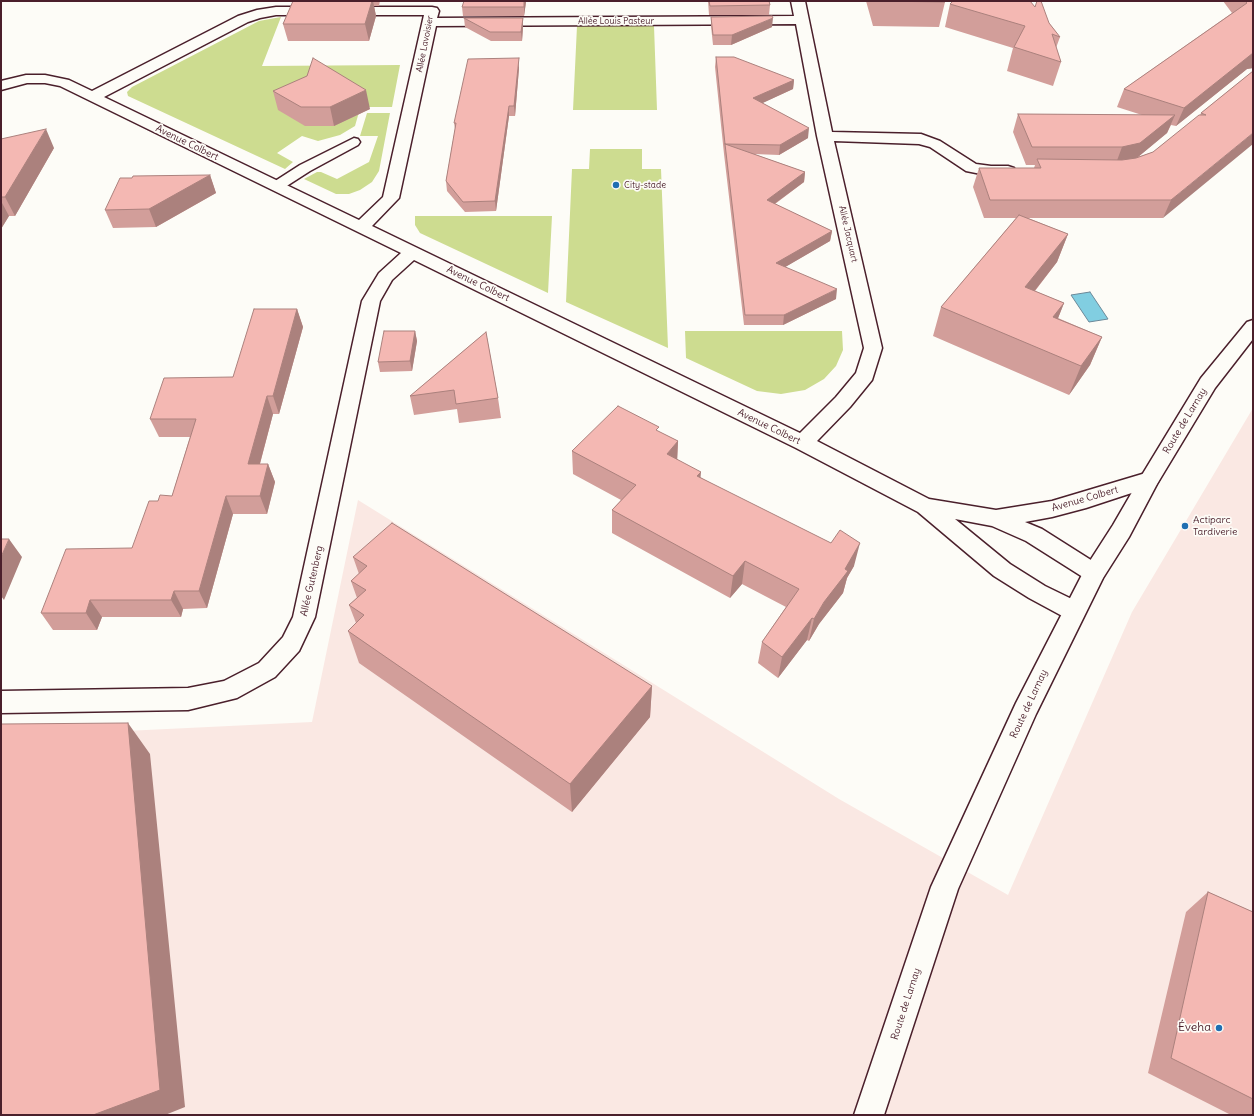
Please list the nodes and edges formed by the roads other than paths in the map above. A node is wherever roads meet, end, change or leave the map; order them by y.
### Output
1 (798, 1) edge
2 (802, 20) junction
3 (430, 22) junction
4 (1, 86) edge
5 (92, 97) junction
6 (825, 136) junction
7 (354, 142) dead end
8 (1022, 171) edge
9 (277, 186) junction
10 (361, 227) junction
11 (412, 252) junction
12 (1253, 326) edge
13 (803, 443) junction
14 (1149, 480) junction
15 (925, 506) junction
16 (996, 518) junction
17 (1094, 573) junction
18 (1074, 611) junction
19 (1, 702) edge
20 (869, 1115) edge

1 - 2 street, Allée Jacquart
2 - 3 street, Allée Louis Pasteur
2 - 6 street, Allée Jacquart
3 - 5 street, Allée Lavoisier
3 - 10 street, Allée Lavoisier
4 - 5 street, Avenue Colbert
5 - 9 street, Avenue Colbert
6 - 8 street
6 - 13 street, Allée Jacquart
7 - 9 lane
9 - 10 street, Avenue Colbert
10 - 11 street, Avenue Colbert
11 - 13 street, Avenue Colbert
11 - 19 street, Allée Gutenberg
12 - 14 street, Route de Larnay
13 - 15 street, Avenue Colbert
14 - 16 street, Avenue Colbert
14 - 17 street, Route de Larnay
15 - 16 street, Avenue Colbert
15 - 18 street, Avenue Colbert
16 - 17 street, Avenue Colbert
17 - 18 street, Route de Larnay
18 - 20 street, Route de Larnay

